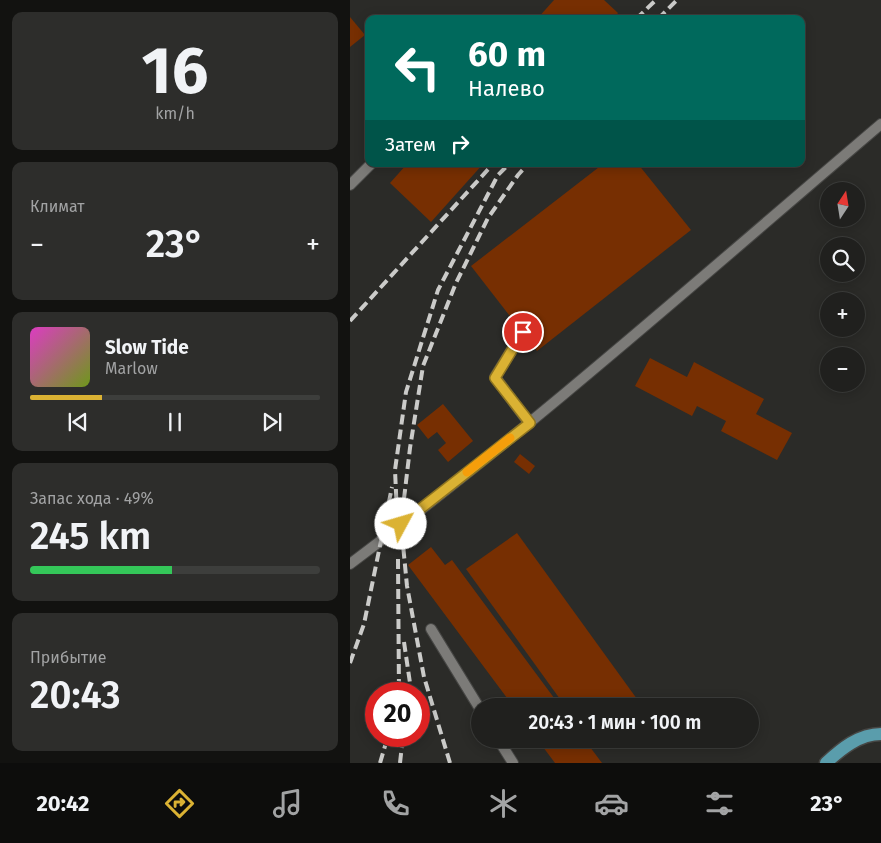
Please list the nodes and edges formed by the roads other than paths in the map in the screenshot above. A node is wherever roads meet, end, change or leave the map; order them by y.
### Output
1 (881, 124) edge
2 (368, 167) edge
3 (350, 184) edge
4 (523, 332) dead end
5 (530, 423) junction
6 (350, 564) edge
7 (430, 629) dead end
8 (473, 698) edge
9 (879, 731) edge
10 (504, 748) edge
11 (513, 763) edge
12 (826, 763) edge

1 - 5 lane
2 - 3 lane
4 - 5 lane
5 - 6 lane
7 - 8 lane
9 - 12 main road
10 - 11 lane

